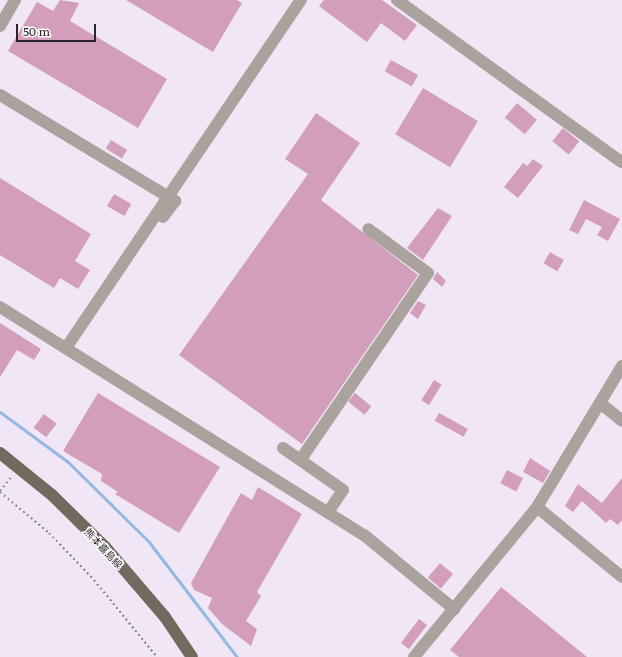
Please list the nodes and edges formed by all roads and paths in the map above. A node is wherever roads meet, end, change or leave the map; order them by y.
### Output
1 (15, 0) edge
2 (301, 0) edge
3 (397, 0) edge
4 (0, 26) edge
5 (0, 96) edge
6 (622, 162) edge
7 (168, 196) junction
8 (368, 229) dead end
9 (0, 307) edge
10 (66, 348) junction
11 (622, 366) edge
12 (600, 403) junction
13 (622, 421) edge
14 (283, 448) dead end
15 (0, 453) edge
16 (301, 459) junction
17 (19, 468) junction
18 (0, 491) edge
19 (537, 507) junction
20 (328, 512) junction
21 (622, 577) edge
22 (454, 609) junction
23 (157, 657) edge
24 (192, 657) edge
25 (414, 657) edge

1 - 4 street
2 - 7 street
3 - 6 street
5 - 7 street
7 - 10 street
8 - 16 street
9 - 10 street
10 - 20 street
11 - 12 street
12 - 13 street
12 - 19 street
14 - 16 street
15 - 17 main road, 熊本嘉島線
16 - 20 street
17 - 18 path
17 - 24 main road, 熊本嘉島線
18 - 23 path
19 - 21 street
19 - 22 street
20 - 22 street
22 - 25 street

